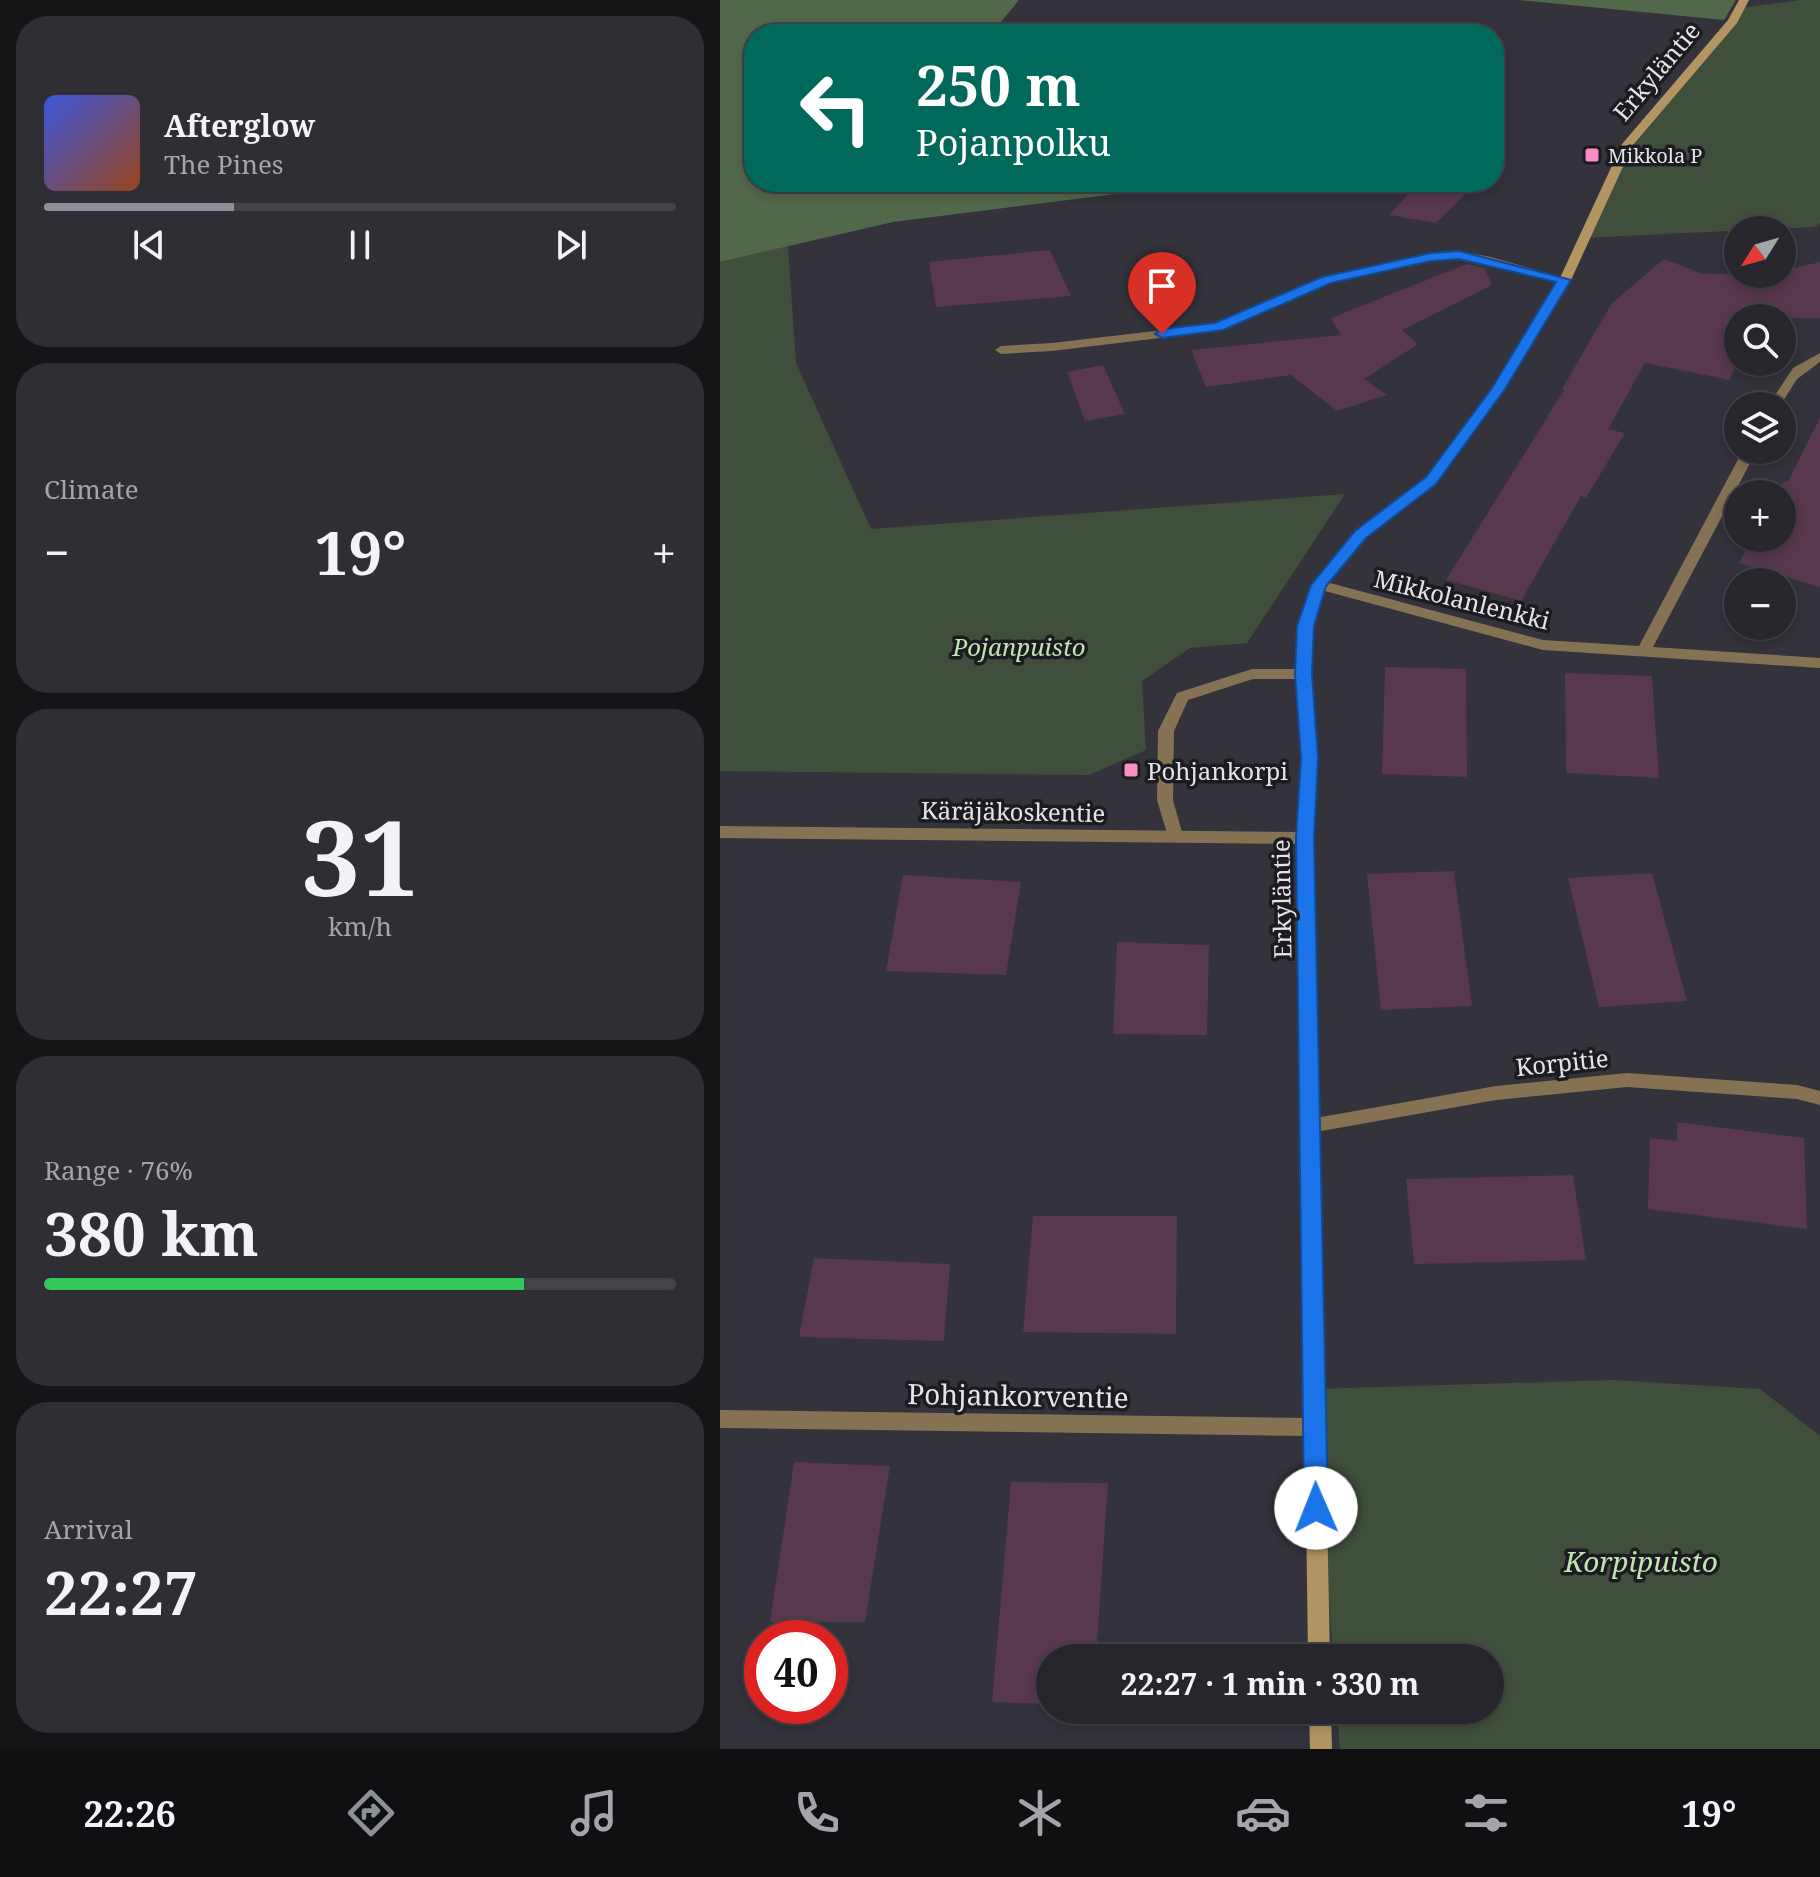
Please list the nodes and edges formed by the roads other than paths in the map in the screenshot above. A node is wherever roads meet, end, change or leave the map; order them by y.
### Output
1 (1744, 0) edge
2 (1565, 280) junction
3 (1001, 350) dead end
4 (1820, 357) edge
5 (1781, 392) edge
6 (1743, 464) edge
7 (1319, 585) junction
8 (1644, 650) junction
9 (1820, 663) edge
10 (1303, 674) junction
11 (720, 832) edge
12 (1175, 836) junction
13 (1305, 838) junction
14 (1820, 1098) edge
15 (1310, 1126) junction
16 (720, 1419) edge
17 (1314, 1427) junction
18 (1319, 1644) edge
19 (1320, 1724) edge
20 (1321, 1749) edge

1 - 2 street, Erkyläntie
2 - 3 street
2 - 7 street, Erkyläntie
4 - 5 street
6 - 8 street
7 - 8 street, Mikkolanlenkki
7 - 10 street, Erkyläntie
8 - 9 street, Mikkolanlenkki
10 - 12 street
10 - 13 street, Erkyläntie
11 - 12 street, Käräjäkoskentie
12 - 13 street, Käräjäkoskentie
13 - 15 street, Erkyläntie
14 - 15 street, Korpitie
15 - 17 street, Erkyläntie
16 - 17 street, Pohjankorventie
17 - 18 street, Erkyläntie
19 - 20 street

